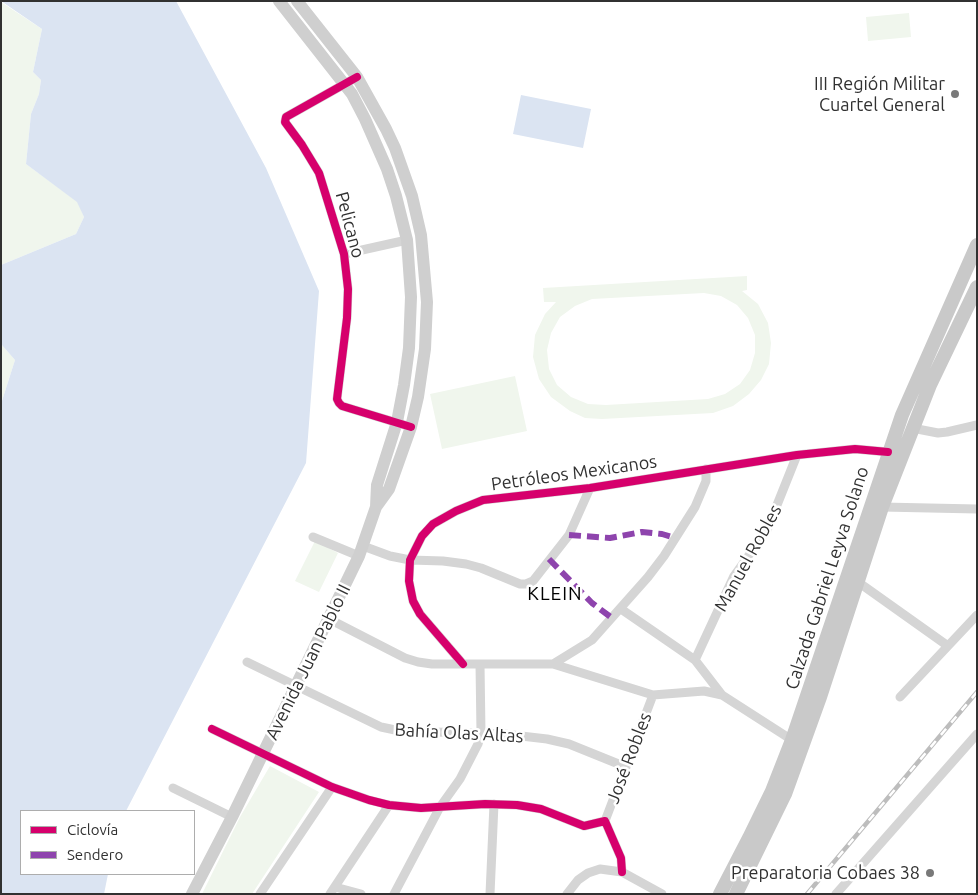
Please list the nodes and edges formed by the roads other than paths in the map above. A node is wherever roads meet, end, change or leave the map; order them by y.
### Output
1 (279, 1) edge
2 (297, 1) edge
3 (357, 77) junction
4 (345, 84) junction
5 (406, 240) junction
6 (977, 245) edge
7 (344, 254) junction
8 (961, 280) junction
9 (977, 287) edge
10 (397, 422) junction
11 (977, 424) edge
12 (411, 427) junction
13 (912, 428) junction
14 (888, 452) junction
15 (797, 456) junction
16 (706, 469) junction
17 (590, 488) junction
18 (376, 507) junction
19 (882, 507) junction
20 (977, 509) edge
21 (313, 537) dead end
22 (361, 551) junction
23 (410, 560) junction
24 (858, 582) junction
25 (621, 609) junction
26 (977, 615) edge
27 (329, 619) junction
28 (948, 646) junction
29 (695, 660) junction
30 (247, 662) dead end
31 (463, 664) junction
32 (480, 664) junction
33 (553, 664) junction
34 (296, 687) junction
35 (722, 695) junction
36 (653, 696) junction
37 (900, 696) dead end
38 (212, 729) dead end
39 (481, 733) junction
40 (977, 734) edge
41 (792, 740) junction
42 (263, 753) junction
43 (626, 767) junction
44 (332, 787) junction
45 (173, 788) dead end
46 (494, 804) junction
47 (389, 805) junction
48 (440, 807) junction
49 (232, 817) junction
50 (605, 821) junction
51 (622, 872) junction
52 (332, 890) edge
53 (646, 890) edge
54 (192, 894) edge
55 (260, 894) edge
56 (360, 894) edge
57 (394, 894) edge
58 (490, 894) edge
59 (567, 894) edge
60 (662, 894) edge
61 (720, 894) edge
62 (736, 894) edge
63 (836, 894) edge

1 - 4 main road, Avenida Juan Pablo II
2 - 3 main road, Avenida Juan Pablo II
3 - 4 street
3 - 12 main road, Avenida Juan Pablo II
4 - 5 main road, Avenida Juan Pablo II
4 - 7 street, Pelicano
5 - 7 street
5 - 10 main road, Avenida Juan Pablo II
6 - 8 main road, Calzada Gabriel Leyva Solano
7 - 10 street, Pelicano
8 - 9 street
8 - 14 main road, Calzada Gabriel Leyva Solano
9 - 13 main road, Calzada Gabriel Leyva Solano
10 - 12 street, Pelicano
10 - 18 main road, Avenida Juan Pablo II
11 - 13 street
12 - 18 main road, Avenida Juan Pablo II
13 - 19 main road, Calzada Gabriel Leyva Solano
14 - 15 street, Petróleos Mexicanos
14 - 41 main road, Calzada Gabriel Leyva Solano
15 - 16 street, Petróleos Mexicanos
15 - 29 street, Manuel Robles
16 - 17 street, Petróleos Mexicanos
16 - 25 street
17 - 23 street, Petróleos Mexicanos
17 - 23 street
18 - 22 main road, Avenida Juan Pablo II
19 - 20 street
19 - 24 main road, Calzada Gabriel Leyva Solano
21 - 22 street
22 - 23 street
22 - 27 main road, Avenida Juan Pablo II
23 - 31 street, Petróleos Mexicanos
24 - 28 street
24 - 62 main road, Calzada Gabriel Leyva Solano
25 - 29 street
25 - 33 street
26 - 28 street
27 - 31 street
27 - 34 main road, Avenida Juan Pablo II
28 - 37 street
29 - 35 street
30 - 34 street, Bahía Olas Altas
31 - 32 street
32 - 33 street
32 - 39 street
33 - 36 street
34 - 39 street, Bahía Olas Altas
34 - 42 main road, Avenida Juan Pablo II
35 - 36 street
35 - 41 street
36 - 43 street, José Robles
38 - 42 street
39 - 43 street, Bahía Olas Altas
39 - 48 street
40 - 63 street
41 - 61 main road, Calzada Gabriel Leyva Solano
42 - 44 street
42 - 49 main road, Avenida Juan Pablo II
43 - 50 street, José Robles
44 - 47 street
44 - 55 street
45 - 49 street
46 - 48 street
46 - 50 street
46 - 58 street
47 - 48 street
47 - 52 street
48 - 57 street
49 - 54 main road, Avenida Juan Pablo II
50 - 51 street
51 - 53 street
51 - 59 street
52 - 56 street
53 - 60 street

